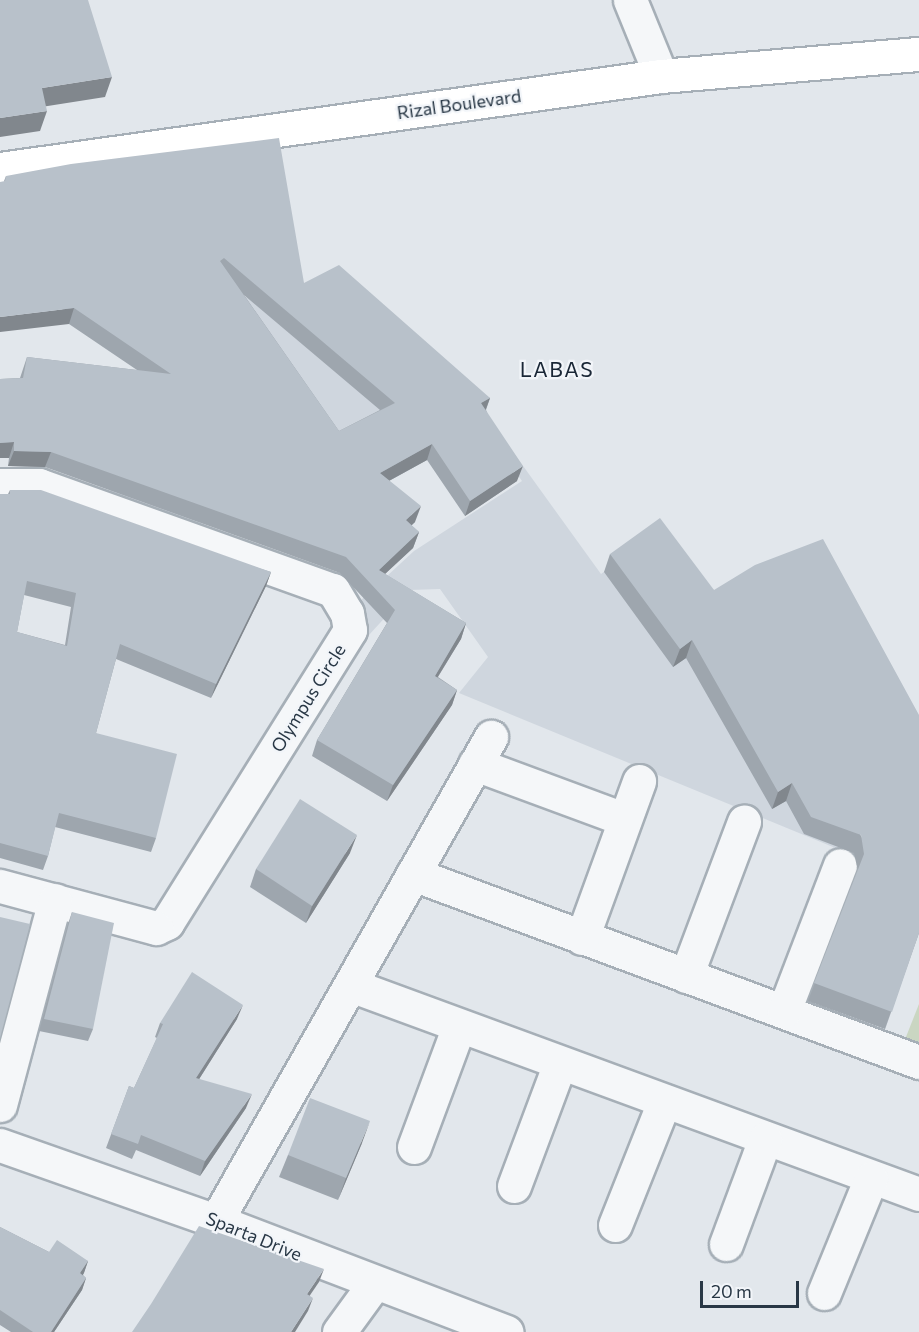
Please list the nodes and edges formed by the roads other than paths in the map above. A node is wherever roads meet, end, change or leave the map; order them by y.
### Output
1 (630, 0) edge
2 (919, 54) edge
3 (661, 76) junction
4 (0, 169) edge
5 (0, 485) edge
6 (639, 781) dead end
7 (624, 819) junction
8 (744, 822) dead end
9 (840, 865) dead end
10 (413, 874) junction
11 (0, 885) edge
12 (55, 900) junction
13 (582, 938) junction
14 (686, 976) junction
15 (353, 986) junction
16 (784, 1011) junction
17 (459, 1026) junction
18 (919, 1062) edge
19 (560, 1063) junction
20 (664, 1102) junction
21 (0, 1106) edge
22 (765, 1139) junction
23 (0, 1145) edge
24 (414, 1147) dead end
25 (871, 1178) junction
26 (514, 1186) dead end
27 (919, 1194) edge
28 (216, 1221) junction
29 (615, 1226) dead end
30 (726, 1244) dead end
31 (374, 1284) junction
32 (824, 1293) dead end
33 (339, 1332) edge
34 (507, 1332) edge

1 - 3 street
2 - 3 main road, Rizal Boulevard
3 - 4 main road, Rizal Boulevard
5 - 12 street, Olympus Circle
6 - 7 street
7 - 10 street
7 - 13 street
8 - 14 street
9 - 16 street
10 - 13 street
10 - 15 street
11 - 12 street, Olympus Circle
12 - 21 street
13 - 14 street
14 - 16 street
15 - 17 street
15 - 28 street
16 - 18 street
17 - 19 street
17 - 24 street
19 - 20 street
19 - 26 street
20 - 22 street
20 - 29 street
22 - 25 street
22 - 30 street
23 - 28 street, Sparta Drive
25 - 27 street
25 - 32 street
28 - 31 street, Sparta Drive
31 - 33 street
31 - 34 street, Sparta Drive

